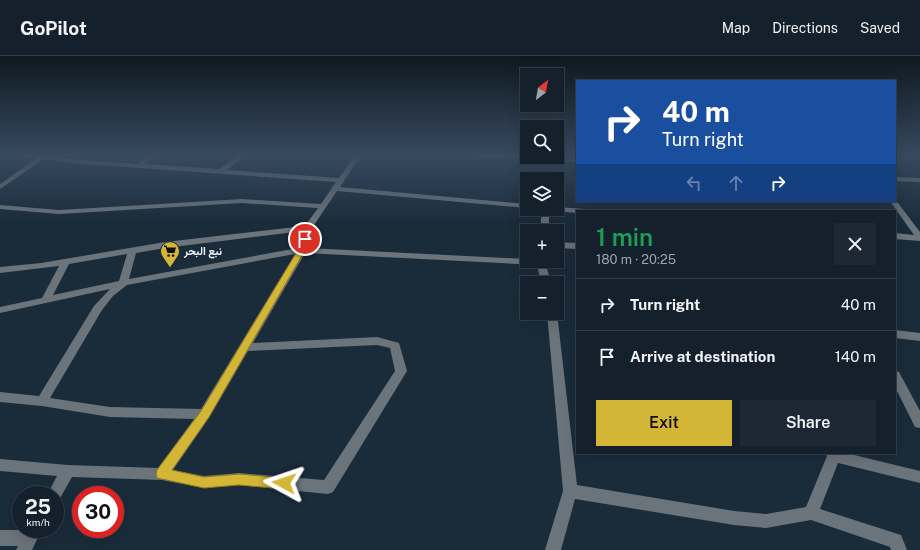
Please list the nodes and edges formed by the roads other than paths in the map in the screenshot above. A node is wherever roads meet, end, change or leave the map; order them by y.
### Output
1 (14, 177) edge
2 (296, 177) edge
3 (343, 177) edge
4 (896, 179) edge
5 (341, 180) junction
6 (920, 180) edge
7 (0, 187) edge
8 (335, 189) junction
9 (895, 202) edge
10 (520, 205) edge
11 (323, 206) junction
12 (0, 207) edge
13 (564, 210) edge
14 (576, 210) edge
15 (308, 228) junction
16 (896, 236) edge
17 (920, 238) edge
18 (564, 245) edge
19 (576, 246) edge
20 (302, 250) junction
21 (132, 251) junction
22 (520, 260) edge
23 (65, 262) junction
24 (0, 270) edge
25 (123, 284) junction
26 (46, 300) junction
27 (0, 310) edge
28 (553, 320) edge
29 (896, 334) edge
30 (920, 337) edge
31 (246, 347) junction
32 (896, 377) edge
33 (0, 397) edge
34 (42, 401) junction
35 (205, 414) junction
36 (920, 423) edge
37 (833, 454) edge
38 (0, 465) edge
39 (68, 472) junction
40 (162, 474) junction
41 (920, 477) edge
42 (59, 486) edge
43 (570, 491) junction
44 (811, 513) junction
45 (0, 538) edge
46 (29, 539) edge
47 (553, 550) edge
48 (899, 550) edge

1 - 7 street
2 - 5 street
3 - 5 street
4 - 6 street
5 - 8 street
8 - 10 street
8 - 11 street
9 - 17 street
11 - 12 street
11 - 15 street
13 - 14 street
15 - 20 street
15 - 21 street
16 - 17 street
18 - 19 street
20 - 22 street
20 - 25 street
20 - 31 street
21 - 23 street
21 - 25 street
23 - 24 street
23 - 26 street
25 - 26 street
25 - 34 street
26 - 27 street
28 - 43 street
29 - 30 street
31 - 35 street
31 - 40 street
32 - 36 street
33 - 34 street
34 - 35 street
35 - 40 street
37 - 41 street
37 - 44 street
38 - 39 street
39 - 40 street
39 - 42 street
43 - 44 street
43 - 47 street
44 - 48 street
45 - 46 street

